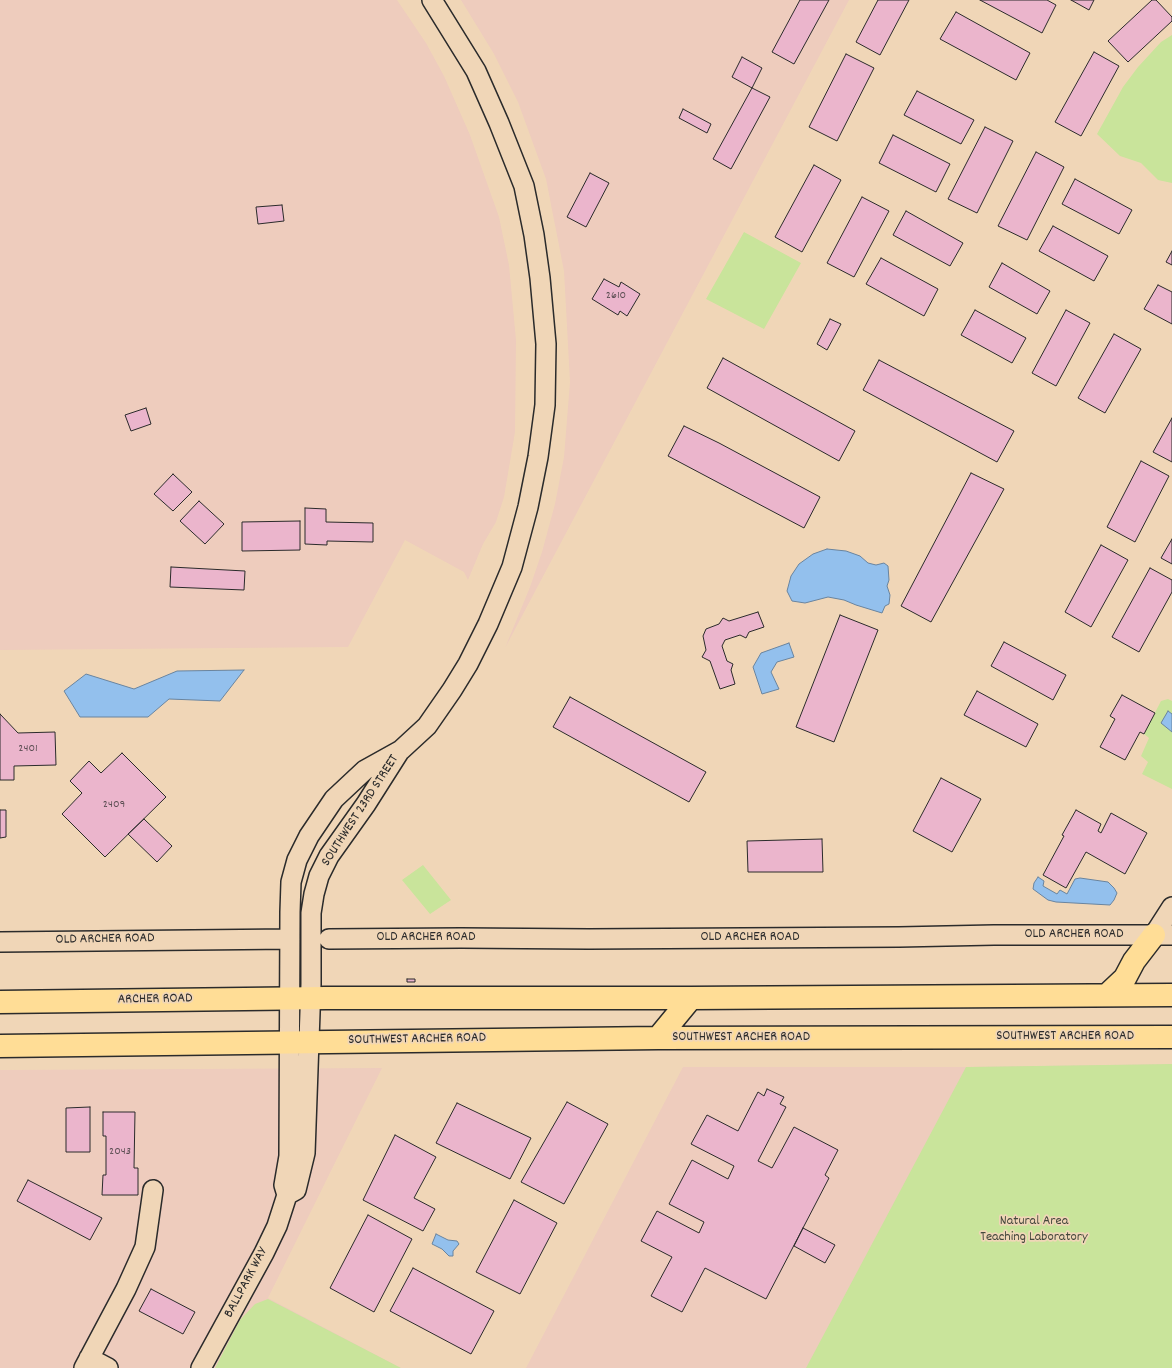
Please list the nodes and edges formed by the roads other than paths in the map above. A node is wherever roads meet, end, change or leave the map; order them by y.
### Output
1 (432, 0) edge
2 (401, 750) junction
3 (1172, 907) edge
4 (311, 919) junction
5 (1163, 935) edge
6 (290, 939) junction
7 (329, 939) junction
8 (0, 942) edge
9 (311, 964) junction
10 (1108, 994) junction
11 (1172, 995) edge
12 (690, 998) junction
13 (300, 999) junction
14 (0, 1002) edge
15 (1172, 1037) edge
16 (658, 1038) junction
17 (299, 1042) junction
18 (0, 1046) edge
19 (153, 1190) dead end
20 (87, 1363) edge
21 (108, 1368) edge
22 (201, 1368) edge

1 - 2 street
2 - 4 street, SOUTHWEST 23RD STREET
2 - 6 street, SOUTHWEST 23RD STREET
3 - 5 street
4 - 7 street
4 - 9 street, SOUTHWEST 23RD STREET
5 - 7 street, OLD ARCHER ROAD
5 - 10 main road
6 - 8 street, OLD ARCHER ROAD
6 - 13 street, SOUTHWEST 23RD STREET
7 - 9 street
9 - 13 street, SOUTHWEST 23RD STREET
10 - 11 main road
10 - 12 main road
12 - 13 main road
12 - 16 main road
13 - 14 main road, ARCHER ROAD
13 - 17 street, SOUTHWEST 23RD STREET
15 - 16 main road, SOUTHWEST ARCHER ROAD
16 - 17 main road, SOUTHWEST ARCHER ROAD
17 - 18 main road
17 - 22 street, BALLPARK WAY
19 - 20 street
20 - 21 street

